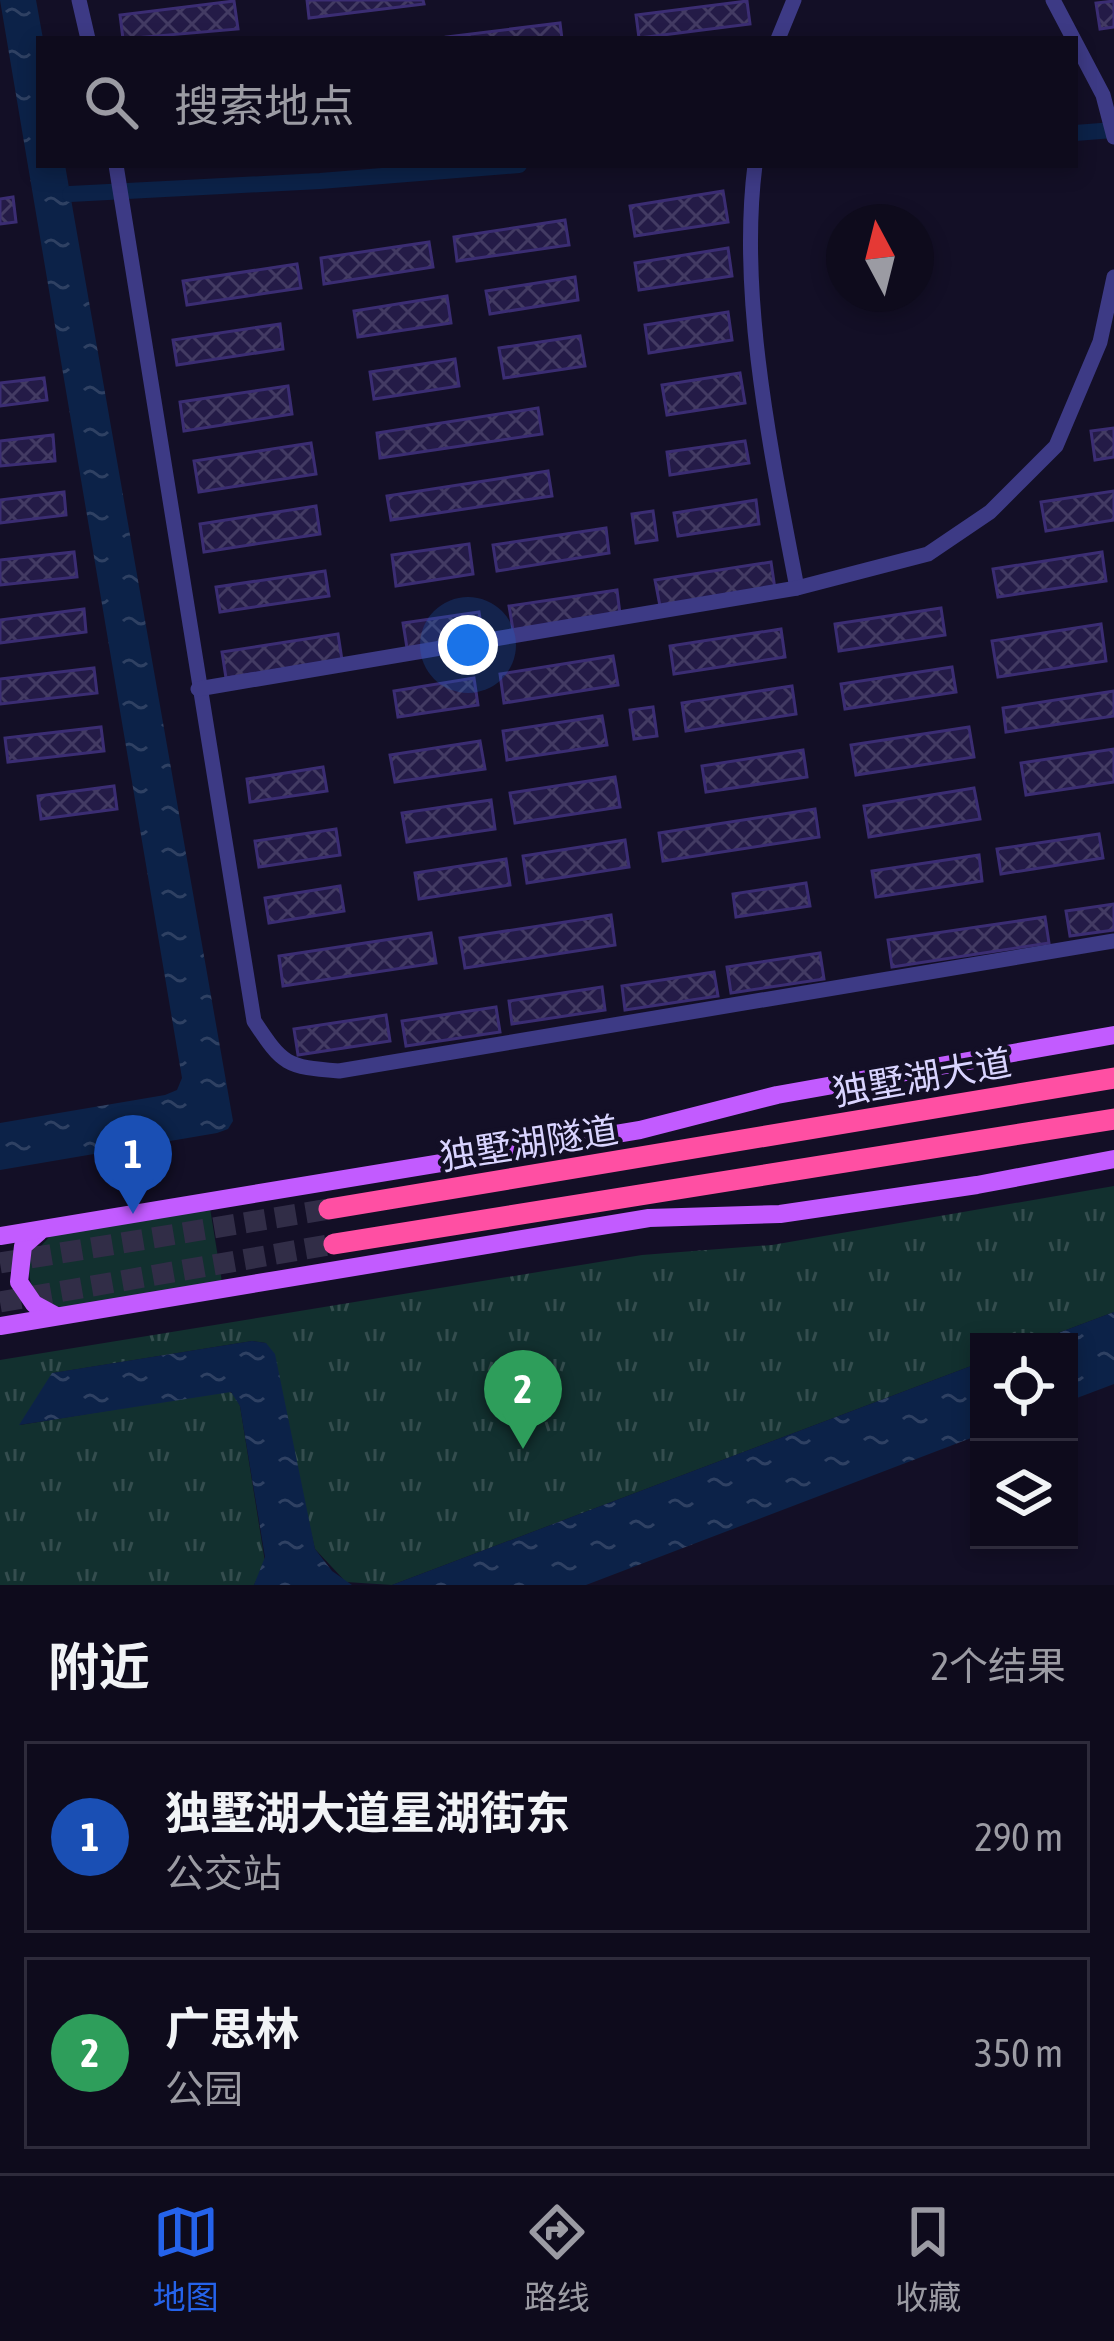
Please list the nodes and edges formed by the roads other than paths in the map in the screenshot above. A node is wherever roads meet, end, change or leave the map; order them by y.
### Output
1 (79, 0) edge
2 (794, 0) edge
3 (1053, 0) edge
4 (87, 36) edge
5 (779, 36) edge
6 (1075, 36) edge
7 (1078, 42) edge
8 (1114, 137) edge
9 (117, 168) edge
10 (755, 168) edge
11 (1114, 277) edge
12 (797, 588) junction
13 (198, 689) junction
14 (1114, 941) edge
15 (1114, 1035) edge
16 (1114, 1078) edge
17 (1114, 1120) edge
18 (741, 1142) joint
19 (1114, 1159) edge
20 (747, 1180) joint
21 (329, 1209) tunnel mouth
22 (43, 1229) junction
23 (0, 1236) edge
24 (334, 1244) tunnel mouth
25 (58, 1317) junction
26 (0, 1326) edge

1 - 4 street
2 - 5 street
3 - 6 street
7 - 8 street
9 - 13 street
10 - 12 street
11 - 12 street
12 - 13 street
13 - 14 street
15 - 22 main road
16 - 18 highway, 独墅湖大道
17 - 20 highway, 独墅湖大道
18 - 21 highway, 独墅湖隧道
19 - 25 main road
20 - 24 highway, 独墅湖隧道
22 - 23 main road
22 - 25 main road
25 - 26 main road

